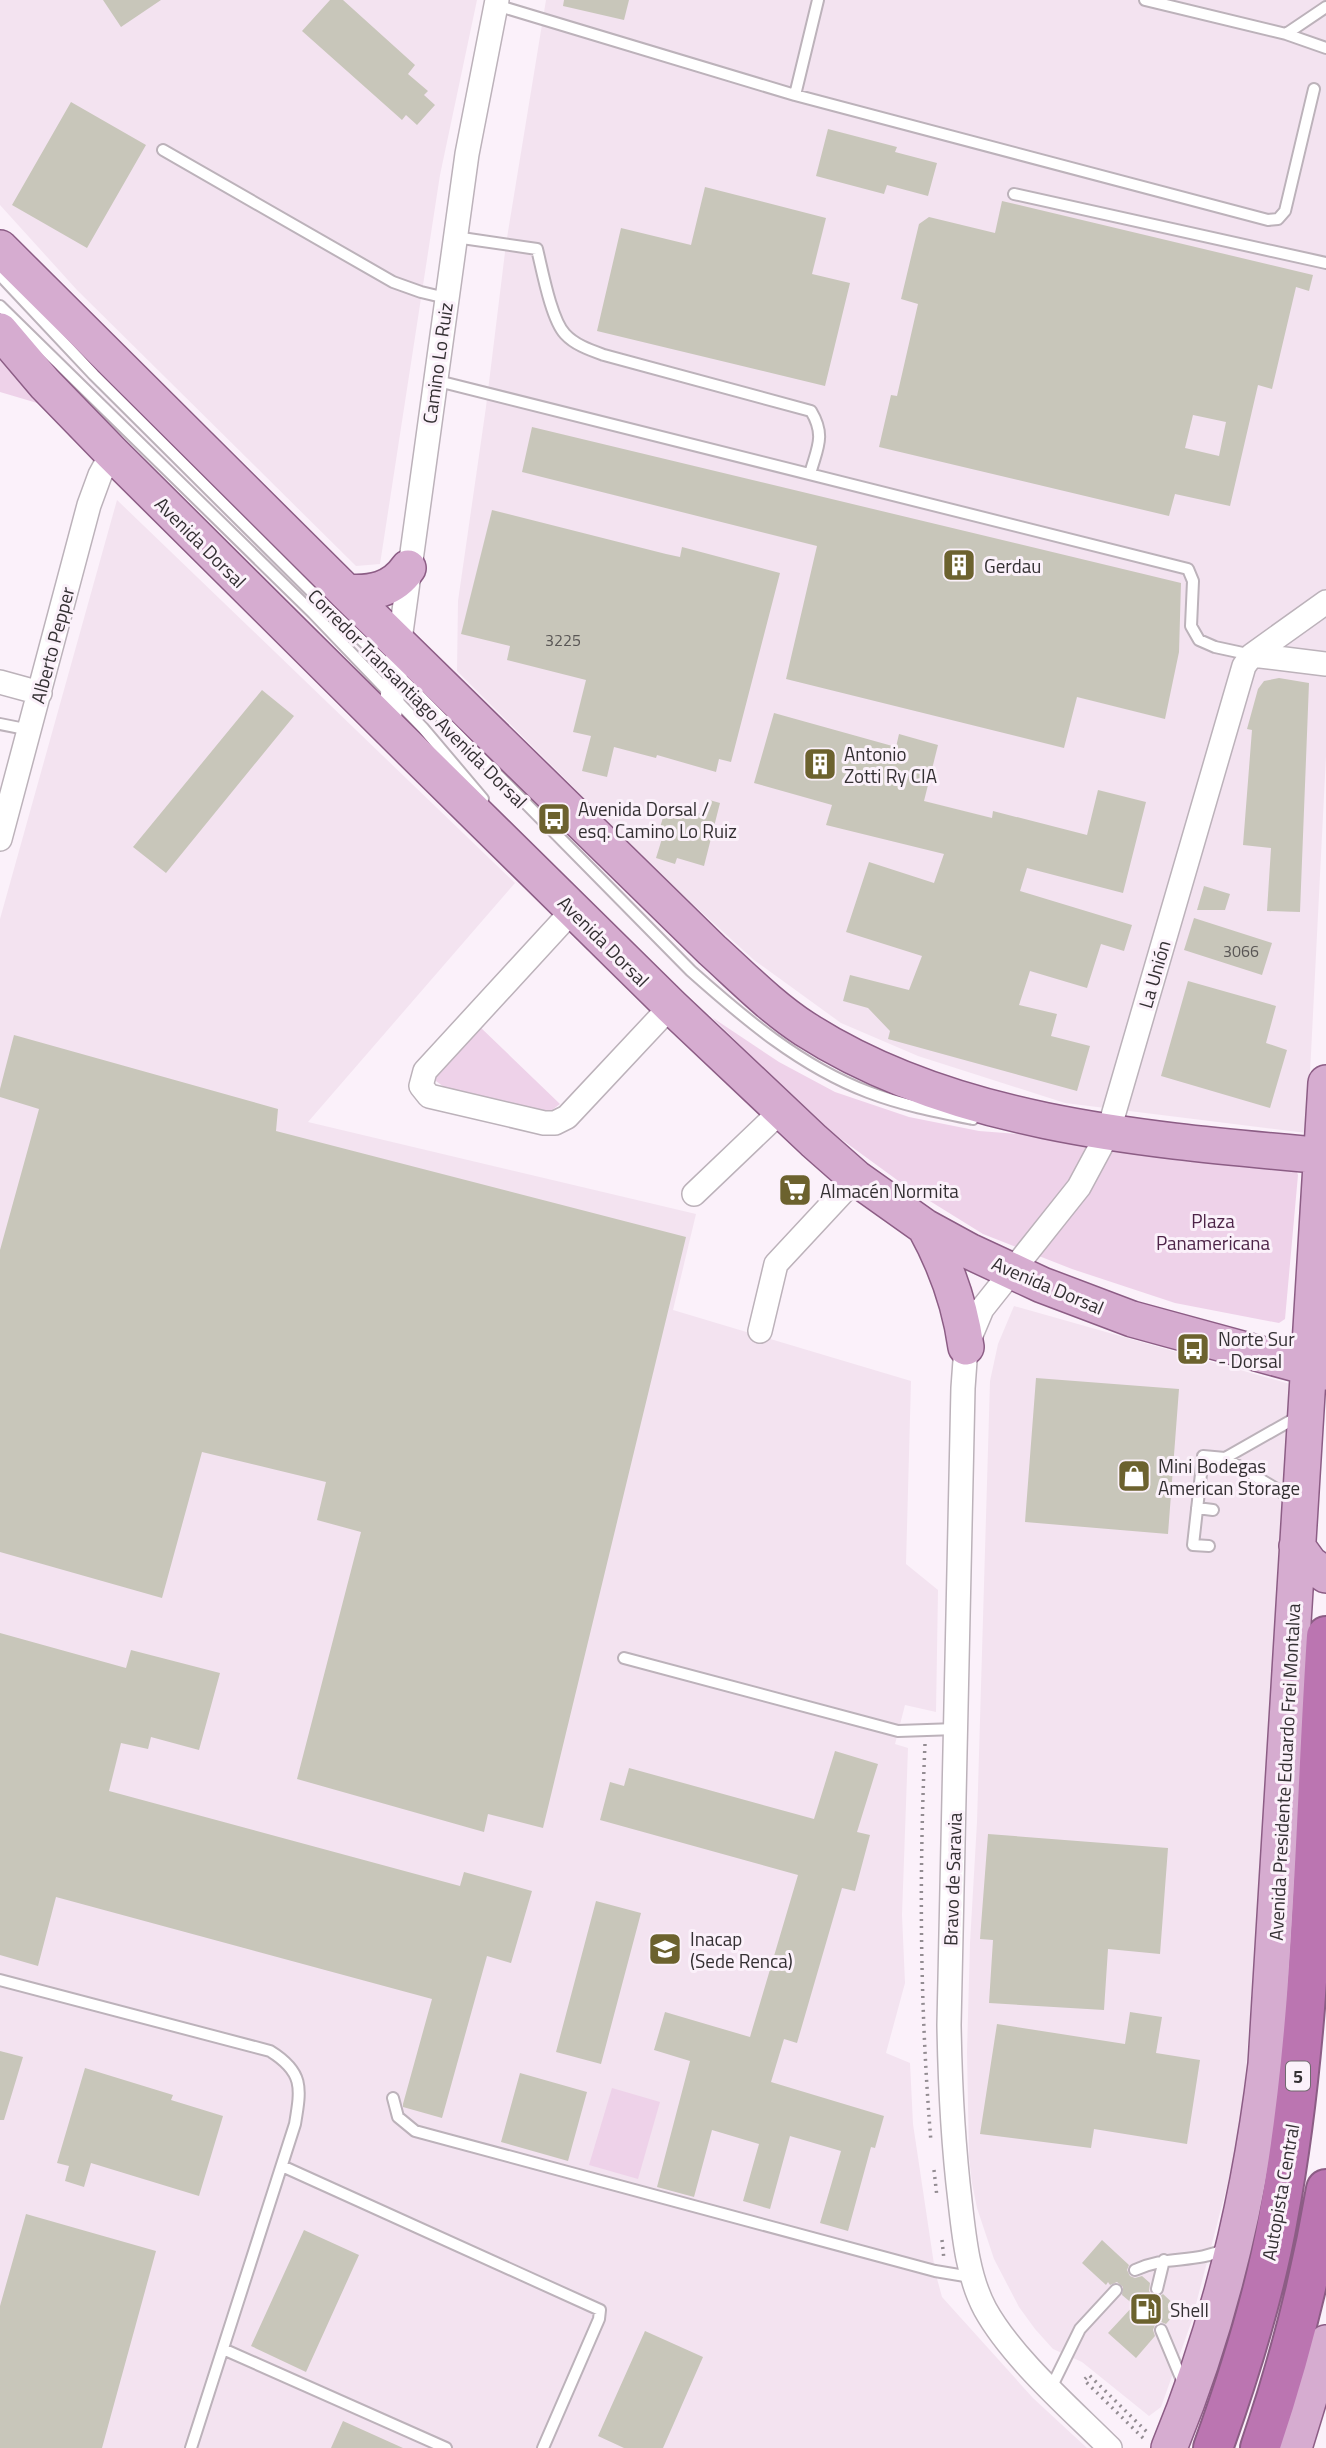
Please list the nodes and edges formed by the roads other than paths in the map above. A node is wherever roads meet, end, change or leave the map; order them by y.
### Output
1 (818, 0) edge
2 (1145, 0) edge
3 (497, 3) edge
4 (1326, 7) edge
5 (1286, 34) junction
6 (1326, 48) edge
7 (1314, 89) dead end
8 (795, 95) junction
9 (163, 150) dead end
10 (1014, 194) dead end
11 (455, 237) junction
12 (0, 248) edge
13 (1326, 263) edge
14 (0, 275) edge
15 (446, 298) junction
16 (0, 306) edge
17 (0, 331) edge
18 (434, 380) junction
19 (112, 453) junction
20 (810, 474) junction
21 (408, 568) junction
22 (346, 592) junction
23 (1326, 602) edge
24 (1252, 655) junction
25 (397, 657) junction
26 (1326, 664) edge
27 (0, 682) edge
28 (40, 693) junction
29 (390, 711) junction
30 (0, 724) edge
31 (30, 730) junction
32 (488, 806) dead end
33 (505, 826) dead end
34 (0, 839) edge
35 (573, 910) junction
36 (671, 1006) junction
37 (1326, 1083) edge
38 (781, 1111) junction
39 (982, 1121) dead end
40 (1010, 1124) dead end
41 (1108, 1133) junction
42 (1324, 1156) edge
43 (856, 1178) junction
44 (694, 1194) dead end
45 (925, 1227) junction
46 (1012, 1271) junction
47 (760, 1331) dead end
48 (966, 1347) junction
49 (1317, 1369) edge
50 (1305, 1412) junction
51 (1225, 1458) junction
52 (1300, 1503) junction
53 (1197, 1508) junction
54 (1213, 1510) dead end
55 (1209, 1546) dead end
56 (1297, 1546) junction
57 (1326, 1575) edge
58 (1326, 1636) edge
59 (624, 1658) dead end
60 (956, 1729) junction
61 (0, 1980) edge
62 (393, 2098) dead end
63 (282, 2166) junction
64 (1326, 2189) edge
65 (1235, 2243) junction
66 (1164, 2260) junction
67 (1135, 2270) dead end
68 (972, 2278) junction
69 (1157, 2289) dead end
70 (1116, 2290) dead end
71 (1161, 2330) dead end
72 (1326, 2343) edge
73 (223, 2349) junction
74 (1051, 2388) junction
75 (1189, 2396) junction
76 (1156, 2442) edge
77 (191, 2448) edge
78 (446, 2448) edge
79 (543, 2448) edge
80 (1110, 2448) edge
81 (1213, 2448) edge
82 (1260, 2448) edge
83 (1294, 2448) edge

1 - 8 lane
2 - 5 lane
3 - 8 lane
3 - 11 street, Camino Lo Ruiz
4 - 5 lane
5 - 6 lane
7 - 8 lane
9 - 15 lane
10 - 13 lane
11 - 15 street, Camino Lo Ruiz
11 - 20 lane
12 - 22 main road
14 - 25 lane, Corredor Transantiago Avenida Dorsal
15 - 18 street, Camino Lo Ruiz
16 - 29 lane, Corredor Transantiago Avenida Dorsal
17 - 19 main road, Avenida Dorsal
18 - 20 lane
18 - 21 street, Camino Lo Ruiz
19 - 28 street, Alberto Pepper
19 - 29 main road, Avenida Dorsal
20 - 24 lane
21 - 22 main road
21 - 25 street, Camino Lo Ruiz
22 - 25 main road
23 - 24 street, La Unión
24 - 26 street
24 - 41 street, La Unión
25 - 29 street, Camino Lo Ruiz
25 - 39 lane, Corredor Transantiago Avenida Dorsal
25 - 41 main road
27 - 28 street
28 - 31 street, Alberto Pepper
29 - 32 lane, Corredor Transantiago Avenida Dorsal
29 - 35 main road, Avenida Dorsal
30 - 31 lane
31 - 34 street, Alberto Pepper
33 - 35 lane, Corredor Transantiago Avenida Dorsal
35 - 36 main road, Avenida Dorsal
35 - 36 street
36 - 38 main road, Avenida Dorsal
37 - 42 main road, Avenida Presidente Eduardo Frei Montalva
38 - 43 main road, Avenida Dorsal
38 - 44 street
40 - 41 lane
41 - 42 main road
41 - 46 street, La Unión
42 - 49 main road, Avenida Presidente Eduardo Frei Montalva
43 - 45 main road, Avenida Dorsal
43 - 47 street
45 - 46 main road, Avenida Dorsal
45 - 48 main road
46 - 48 street, Bravo de Saravia
46 - 49 main road, Avenida Dorsal
48 - 60 street, Bravo de Saravia
49 - 50 main road, Avenida Presidente Eduardo Frei Montalva
50 - 51 lane
50 - 52 main road, Avenida Presidente Eduardo Frei Montalva
51 - 52 lane
51 - 53 lane
52 - 56 main road, Avenida Presidente Eduardo Frei Montalva
53 - 54 lane
53 - 55 lane
56 - 57 main road
56 - 65 main road, Avenida Presidente Eduardo Frei Montalva
58 - 81 highway, Autopista Central / 5
59 - 60 lane
60 - 68 street, Bravo de Saravia
61 - 63 lane
62 - 68 lane
63 - 73 lane
63 - 79 lane
64 - 82 highway
65 - 66 lane
65 - 75 main road, Avenida Presidente Eduardo Frei Montalva
66 - 67 lane
66 - 69 lane
68 - 74 street, Bravo de Saravia
70 - 74 lane
71 - 75 lane
72 - 83 main road
73 - 77 lane
73 - 78 lane
74 - 80 street, Bravo de Saravia
75 - 76 main road, Avenida Presidente Eduardo Frei Montalva

